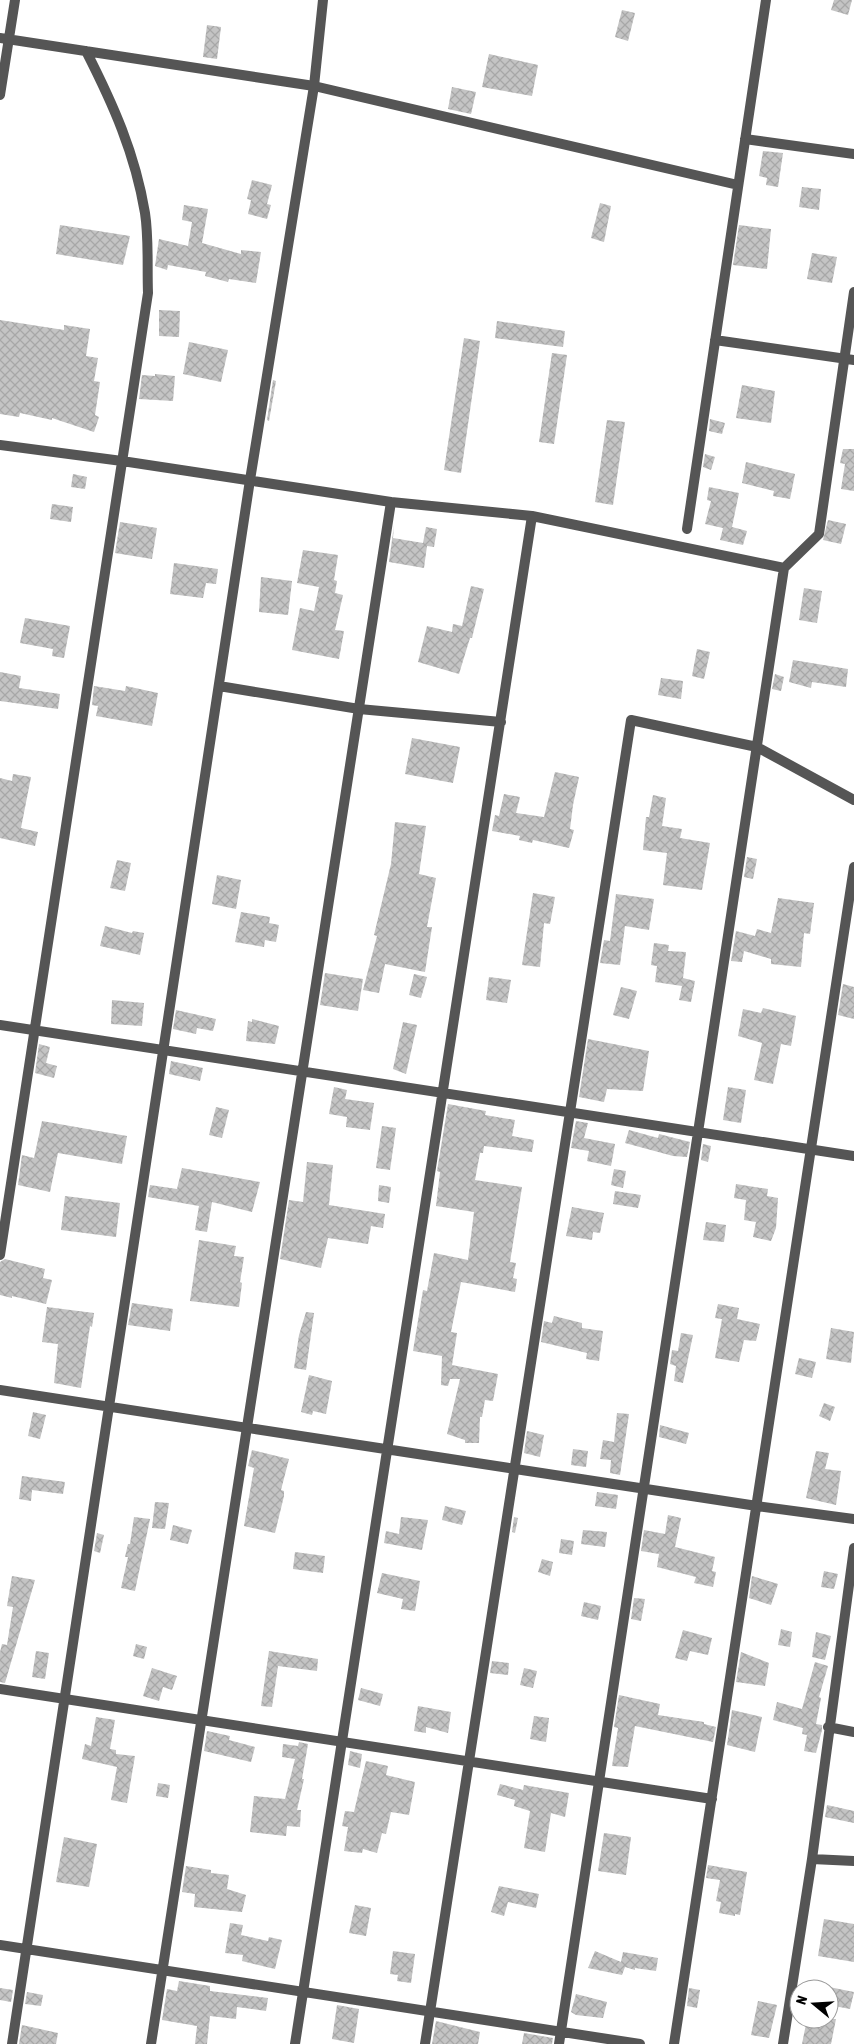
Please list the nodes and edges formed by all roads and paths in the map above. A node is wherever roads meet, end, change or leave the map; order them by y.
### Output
1 (15, 0) edge
2 (323, 0) edge
3 (766, 0) edge
4 (4, 39) edge
5 (86, 51) junction
6 (314, 86) junction
7 (0, 95) edge
8 (745, 139) junction
9 (854, 154) edge
10 (738, 185) junction
11 (854, 292) edge
12 (715, 340) junction
13 (849, 359) edge
14 (0, 445) edge
15 (122, 461) junction
16 (250, 480) junction
17 (391, 502) junction
18 (532, 516) junction
19 (687, 528) dead end
20 (784, 568) junction
21 (219, 686) junction
22 (359, 708) junction
23 (501, 722) junction
24 (757, 747) junction
25 (854, 800) edge
26 (854, 867) edge
27 (0, 1025) edge
28 (34, 1030) junction
29 (163, 1050) junction
30 (302, 1072) junction
31 (443, 1093) junction
32 (570, 1112) junction
33 (698, 1132) junction
34 (811, 1150) junction
35 (854, 1156) edge
36 (0, 1255) edge
37 (0, 1390) edge
38 (109, 1406) junction
39 (247, 1428) junction
40 (388, 1449) junction
41 (514, 1469) junction
42 (644, 1489) junction
43 (756, 1506) junction
44 (854, 1519) edge
45 (854, 1548) edge
46 (0, 1689) edge
47 (64, 1699) junction
48 (201, 1721) junction
49 (828, 1727) junction
50 (854, 1732) edge
51 (342, 1742) junction
52 (469, 1762) junction
53 (599, 1782) junction
54 (712, 1799) junction
55 (812, 1859) junction
56 (854, 1861) edge
57 (0, 1945) edge
58 (26, 1949) junction
59 (162, 1971) junction
60 (303, 1992) junction
61 (430, 2012) junction
62 (561, 2032) junction
63 (12, 2044) edge
64 (151, 2044) edge
65 (295, 2044) edge
66 (425, 2044) edge
67 (559, 2044) edge
68 (640, 2044) edge
69 (674, 2044) edge
70 (783, 2044) edge

1 - 4 street
2 - 6 street
3 - 8 street
4 - 5 street
4 - 7 street
5 - 6 street
5 - 15 street
6 - 10 street
6 - 16 street
8 - 9 street
8 - 10 street
10 - 12 street
11 - 13 street
12 - 13 street
12 - 19 street
13 - 20 street
14 - 15 street
15 - 16 street
15 - 28 street
16 - 17 street
16 - 21 street
17 - 18 street
17 - 22 street
18 - 20 street
18 - 23 street
20 - 24 street
21 - 22 street
21 - 29 street
22 - 23 street
22 - 30 street
23 - 31 street
24 - 25 street
24 - 32 street
24 - 33 street
26 - 34 street
27 - 28 street
28 - 29 street
28 - 36 street
29 - 30 street
29 - 38 street
30 - 31 street
30 - 39 street
31 - 32 street
31 - 40 street
32 - 33 street
32 - 41 street
33 - 34 street
33 - 42 street
34 - 35 street
34 - 43 street
37 - 38 street
38 - 39 street
38 - 47 street
39 - 40 street
39 - 48 street
40 - 41 street
40 - 51 street
41 - 42 street
41 - 52 street
42 - 43 street
42 - 53 street
43 - 44 street
43 - 54 street
45 - 49 street
46 - 47 street
47 - 48 street
47 - 58 street
48 - 51 street
48 - 59 street
49 - 50 street
49 - 55 street
51 - 52 street
51 - 60 street
52 - 53 street
52 - 61 street
53 - 54 street
53 - 62 street
54 - 69 street
55 - 56 street
55 - 70 street
57 - 58 street
58 - 59 street
58 - 63 street
59 - 60 street
59 - 64 street
60 - 61 street
60 - 65 street
61 - 62 street
61 - 66 street
62 - 67 street
62 - 68 street

